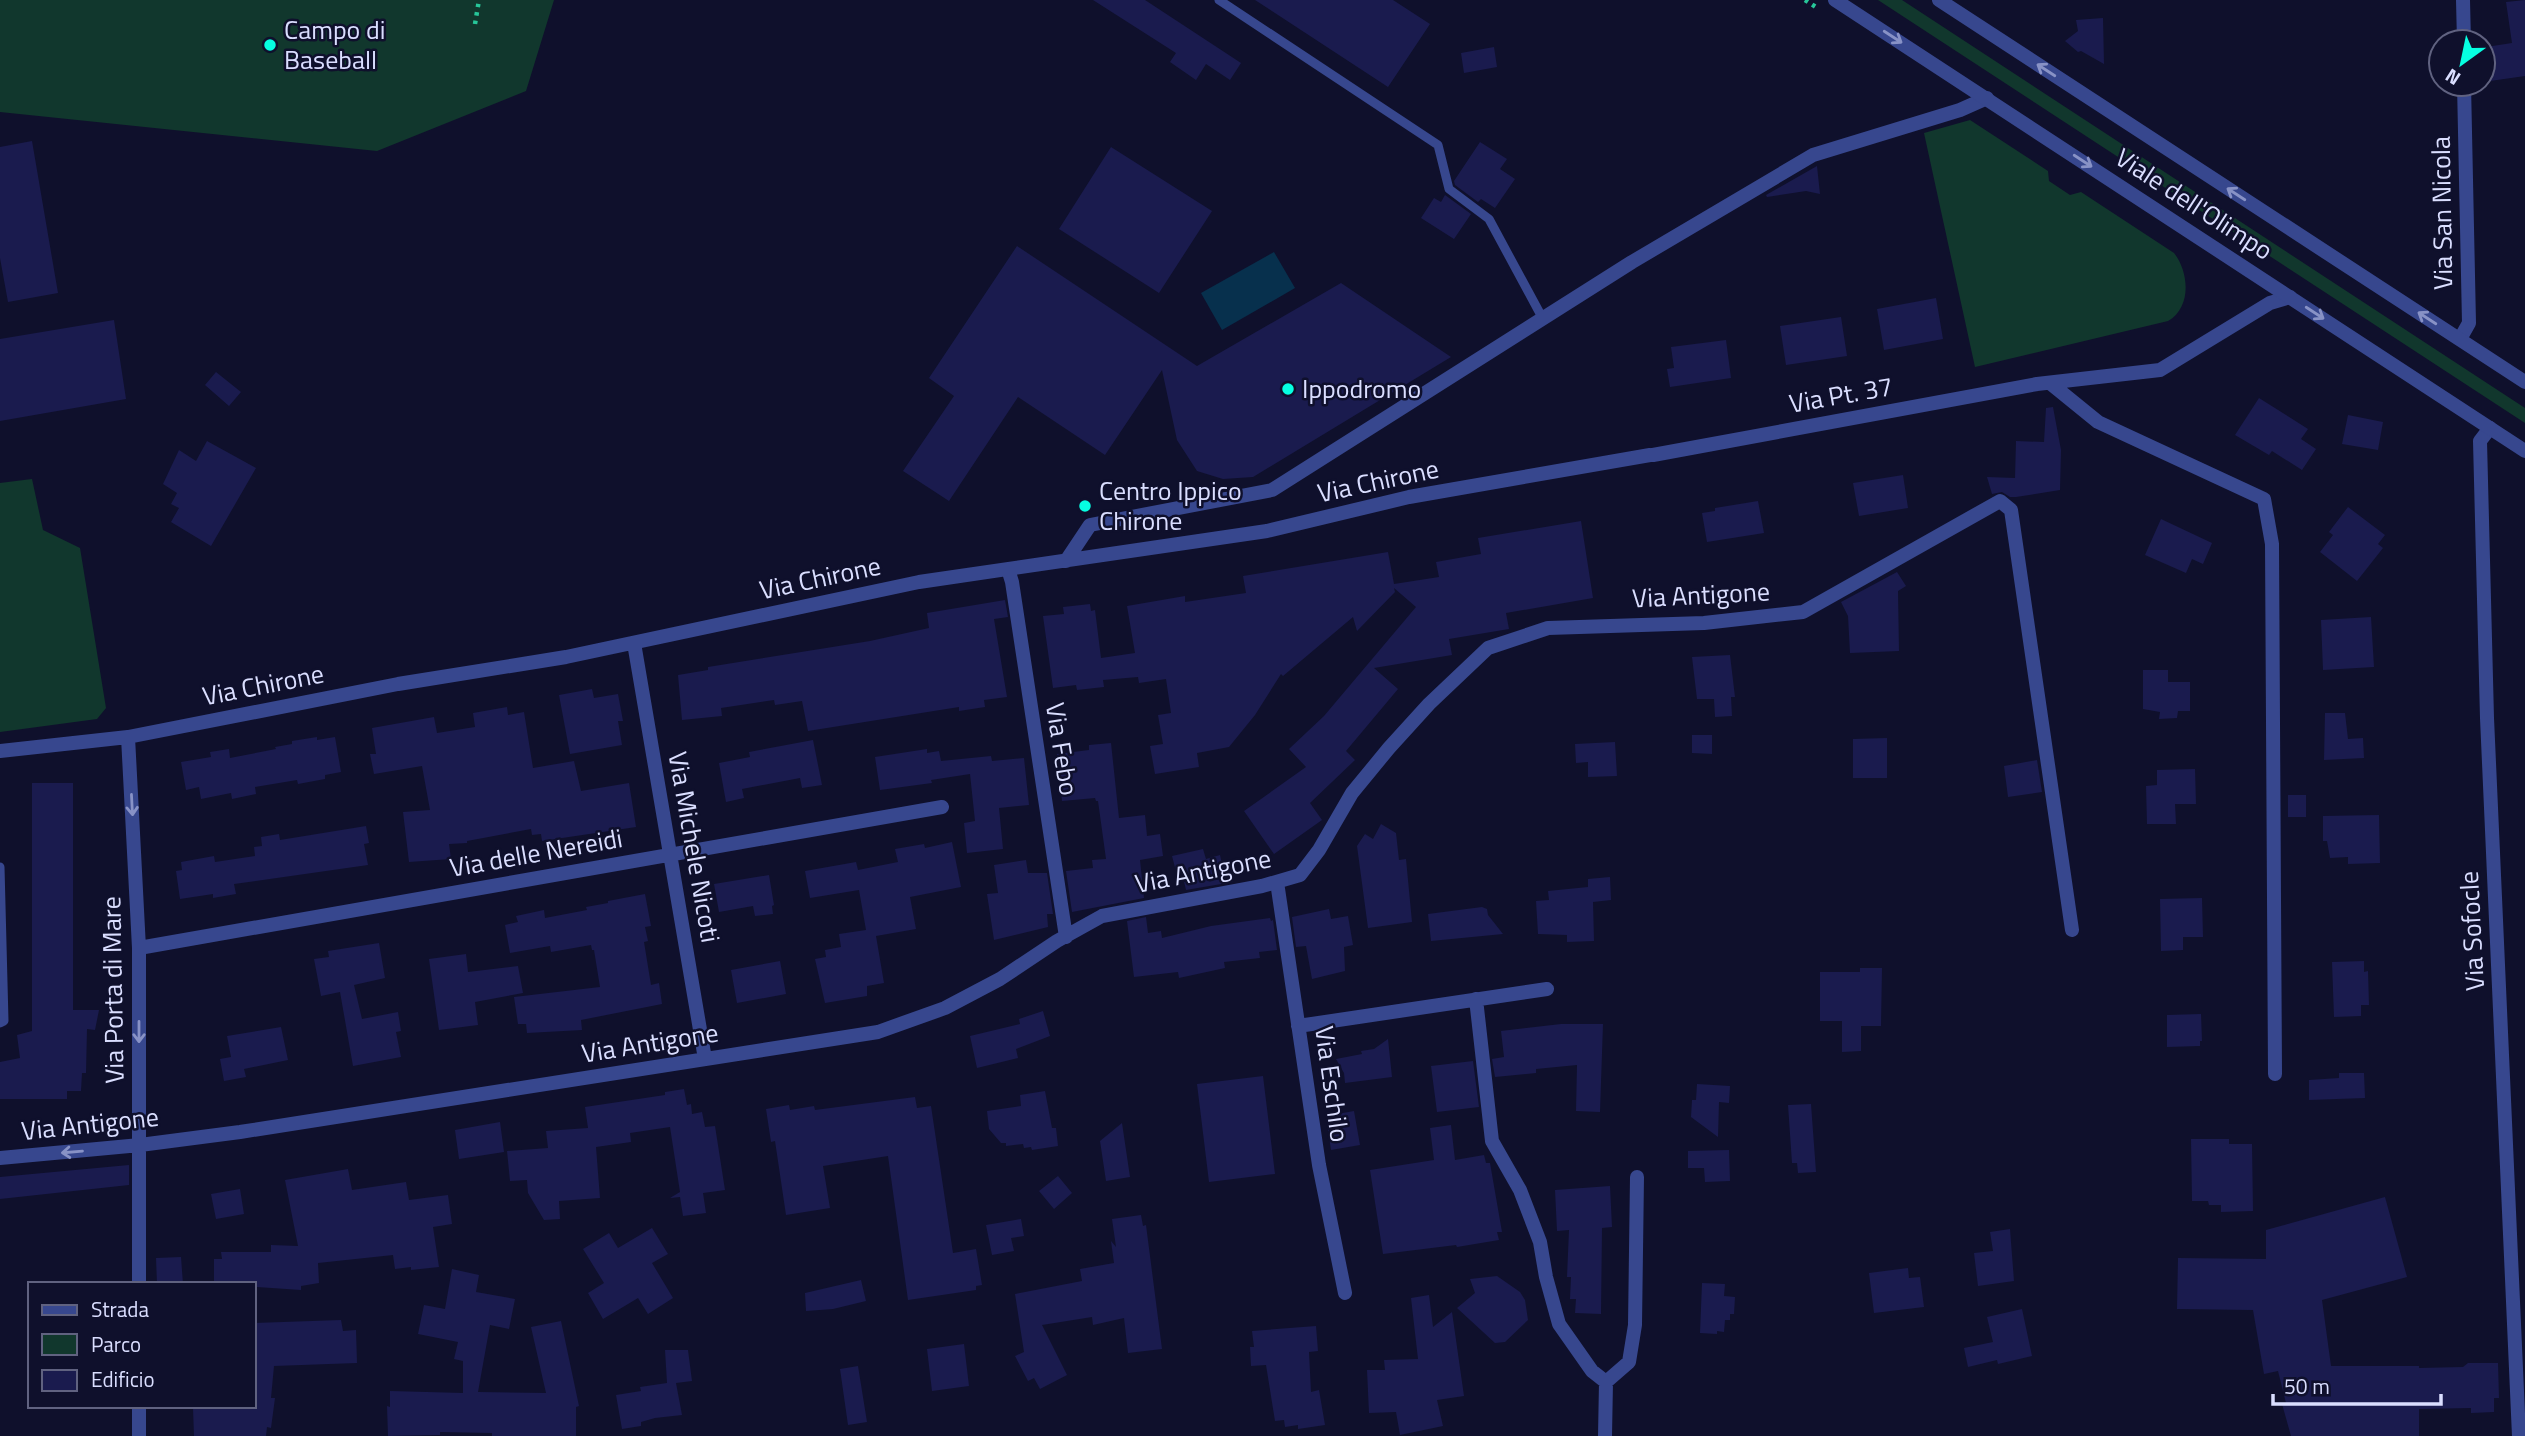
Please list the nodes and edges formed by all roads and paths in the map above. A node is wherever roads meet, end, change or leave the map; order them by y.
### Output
1 (479, 0) edge
2 (1219, 0) edge
3 (1835, 0) edge
4 (1939, 0) edge
5 (2463, 0) edge
6 (475, 24) dead end
7 (2463, 28) edge
8 (1987, 98) junction
9 (2464, 98) edge
10 (2290, 297) junction
11 (1543, 319) junction
12 (2460, 340) junction
13 (2525, 382) edge
14 (2044, 384) junction
15 (2490, 428) junction
16 (2525, 451) edge
17 (1651, 455) joint
18 (1066, 561) junction
19 (1008, 569) junction
20 (634, 643) junction
21 (128, 737) junction
22 (0, 751) edge
23 (942, 807) dead end
24 (670, 854) junction
25 (0, 867) edge
26 (1277, 882) junction
27 (2072, 930) dead end
28 (1066, 937) junction
29 (139, 948) junction
30 (1547, 989) dead end
31 (1476, 999) junction
32 (0, 1023) edge
33 (1298, 1026) junction
34 (705, 1059) junction
35 (2274, 1074) dead end
36 (139, 1145) junction
37 (0, 1158) edge
38 (1637, 1177) dead end
39 (2525, 1216) edge
40 (2510, 1217) junction
41 (139, 1282) edge
42 (1345, 1293) dead end
43 (1606, 1382) junction
44 (139, 1408) edge
45 (139, 1436) edge
46 (1605, 1436) edge
47 (2519, 1436) edge

1 - 6 path
2 - 11 lane
3 -> 8 street, Viale dell'Olimpo
12 -> 4 street, Viale dell'Olimpo
5 - 7 street
8 -> 10 street, Viale dell'Olimpo
8 - 11 street
9 - 12 street, Via San Nicola
10 - 14 street
10 -> 15 street, Viale dell'Olimpo
11 - 18 street
12 - 13 street, Viale dell'Olimpo
14 - 17 street, Via Pt. 37
14 - 35 street
15 - 16 street, Viale dell'Olimpo
15 - 40 street, Via Sofocle
17 - 18 street, Via Chirone
18 - 19 street, Via Chirone
19 - 20 street, Via Chirone
19 - 28 street, Via Febo
20 - 21 street, Via Chirone
20 - 24 street, Via Michele Nicoti
21 - 22 street, Via Chirone
21 -> 29 street, Via Porta di Mare
23 - 24 street, Via delle Nereidi
24 - 29 street, Via delle Nereidi
24 - 34 street, Via Michele Nicoti
25 - 32 lane
26 - 27 street, Via Antigone
26 - 28 street, Via Antigone
26 - 33 street, Via Eschilo
28 - 34 street, Via Antigone
29 -> 36 street, Via Porta di Mare
30 - 31 street
31 - 33 street
31 - 43 street
33 - 42 street, Via Eschilo
34 - 36 street, Via Antigone
36 -> 37 street, Via Antigone
36 - 41 street, Via Porta di Mare
38 - 43 street
39 - 40 street
40 - 47 street, Via Sofocle
43 - 46 street
44 - 45 street

